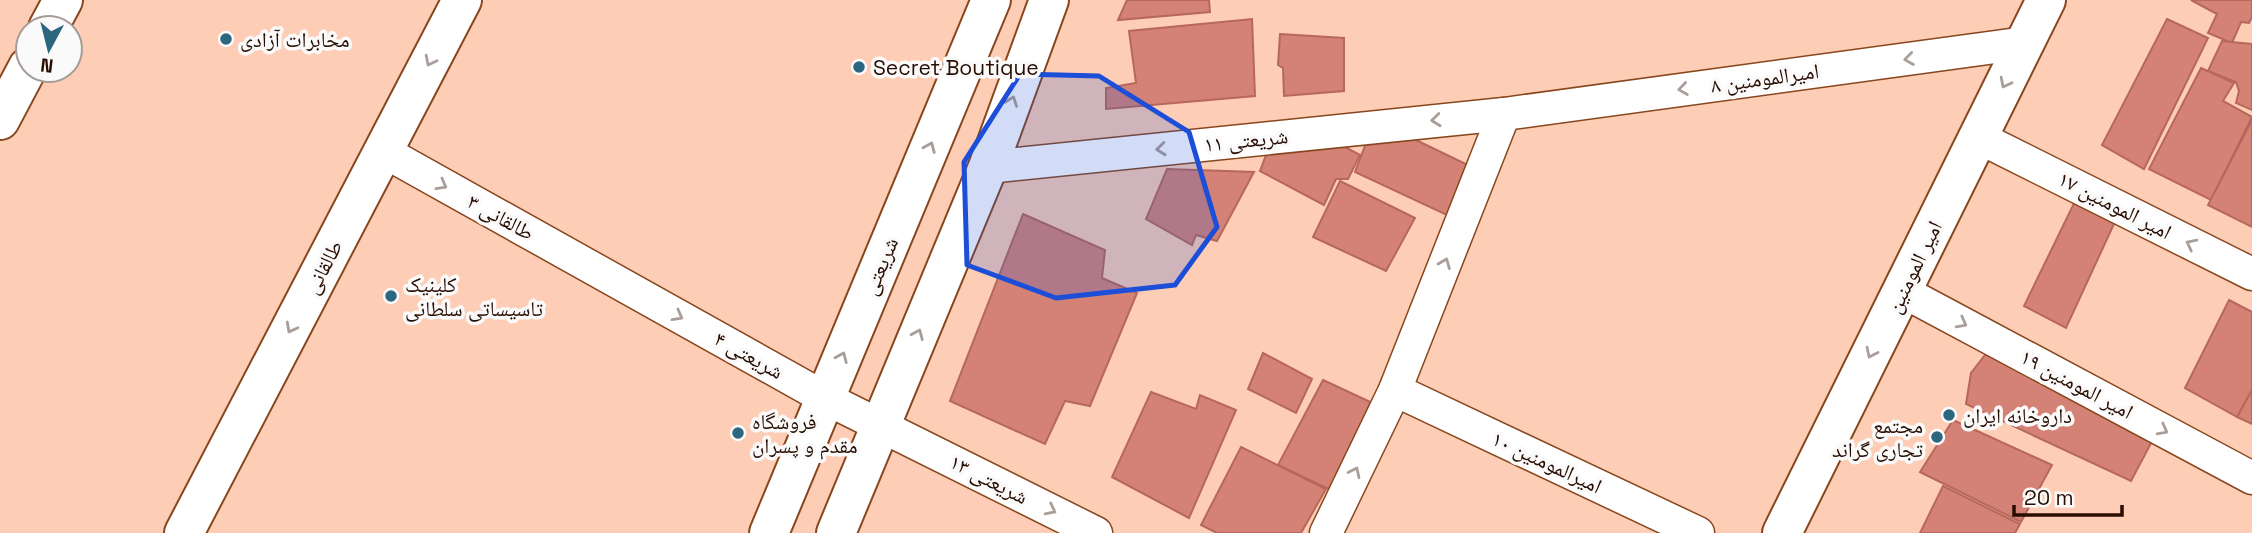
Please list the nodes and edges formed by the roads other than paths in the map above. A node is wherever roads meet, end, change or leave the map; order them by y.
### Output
1 (461, 0) edge
2 (991, 0) edge
3 (1049, 0) edge
4 (2046, 0) edge
5 (2025, 43) junction
6 (19, 84) edge
7 (1504, 114) junction
8 (0, 120) edge
9 (1978, 137) junction
10 (383, 151) junction
11 (988, 167) junction
12 (2252, 274) edge
13 (619, 283) joint
14 (1902, 291) junction
15 (1395, 390) junction
16 (825, 398) junction
17 (881, 424) junction
18 (2252, 478) edge
19 (184, 533) edge
20 (769, 533) edge
21 (835, 533) edge
22 (1096, 533) edge
23 (1326, 533) edge
24 (1698, 533) edge
25 (1782, 533) edge

1 -> 10 main road, طالقانی
16 -> 2 main road, شریعتی
11 -> 3 main road
4 - 5 main road, امیر المومنین
5 -> 7 street, امیرالمومنین ۸
5 -> 9 main road, امیر المومنین
6 - 8 main road
7 -> 11 street, شریعتی ۱۱
15 -> 7 street
12 -> 9 street, امیر المومنین ۱۷
9 - 14 main road, امیر المومنین
10 -> 13 street, طالقانی ۳
10 -> 19 main road, طالقانی
17 -> 11 main road
13 -> 16 street, شریعتی ۴
14 -> 18 street, امیر المومنین ۱۹
14 -> 25 main road, امیر المومنین
23 -> 15 street
15 - 24 street, امیرالمومنین ۱۰
16 - 17 street, شریعتی ۴
16 - 20 main road, شریعتی
17 - 21 main road
17 -> 22 street, شریعتی ۱۳

